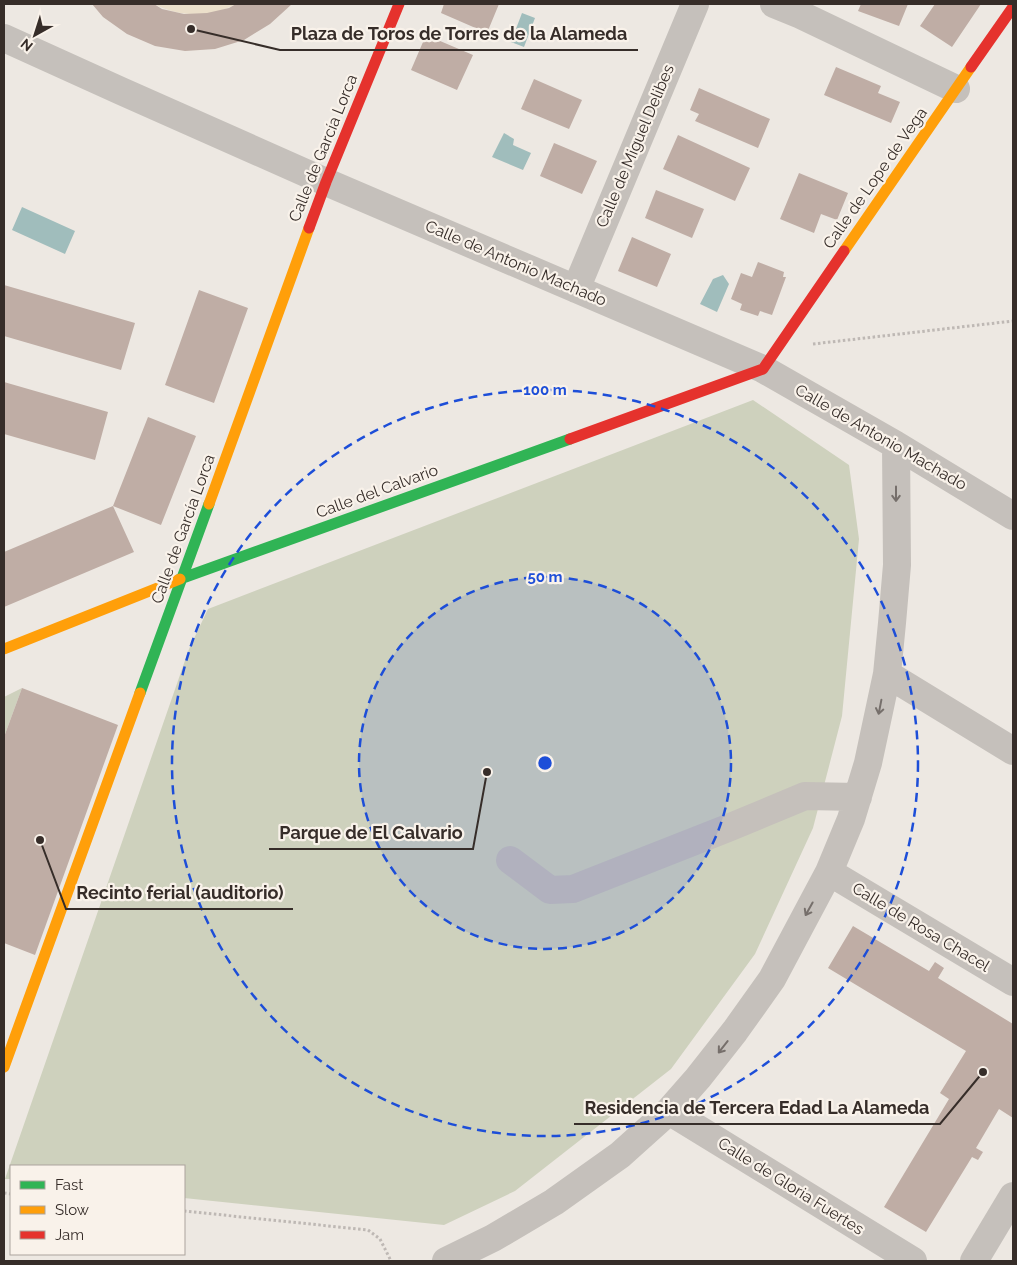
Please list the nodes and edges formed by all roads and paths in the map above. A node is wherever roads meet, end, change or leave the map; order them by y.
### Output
1 (399, 4) edge
2 (695, 4) edge
3 (774, 4) edge
4 (1013, 7) edge
5 (4, 38) edge
6 (956, 89) junction
7 (326, 182) junction
8 (576, 288) junction
9 (1013, 322) edge
10 (770, 359) junction
11 (896, 445) junction
12 (1013, 516) edge
13 (182, 579) junction
14 (4, 649) edge
15 (886, 674) junction
16 (1013, 751) edge
17 (858, 797) junction
18 (510, 860) dead end
19 (829, 872) junction
20 (1013, 982) edge
21 (4, 1067) edge
22 (669, 1111) junction
23 (1013, 1196) edge
24 (185, 1211) edge
25 (390, 1261) edge
26 (446, 1261) edge
27 (913, 1261) edge
28 (974, 1261) edge

1 - 7 street, Calle de García Lorca
2 - 8 street, Calle de Miguel Delibes
3 - 6 street
4 - 6 street, Calle de Lope de Vega
5 - 7 street, Calle de Antonio Machado
6 - 10 street, Calle de Lope de Vega
7 - 8 street, Calle de Antonio Machado
7 - 13 street, Calle de García Lorca
8 - 10 street, Calle de Antonio Machado
9 - 10 path
10 - 11 street, Calle de Antonio Machado
10 - 13 street, Calle del Calvario
11 - 12 street, Calle de Antonio Machado
11 -> 15 street
13 - 14 street, Calle del Calvario
13 - 21 street, Calle de García Lorca
15 - 16 street
15 -> 17 street
17 - 18 street
17 - 19 street
19 - 20 street, Calle de Rosa Chacel
19 -> 22 street
22 - 26 street
22 - 27 street, Calle de Gloria Fuertes
23 - 28 street
24 - 25 path

